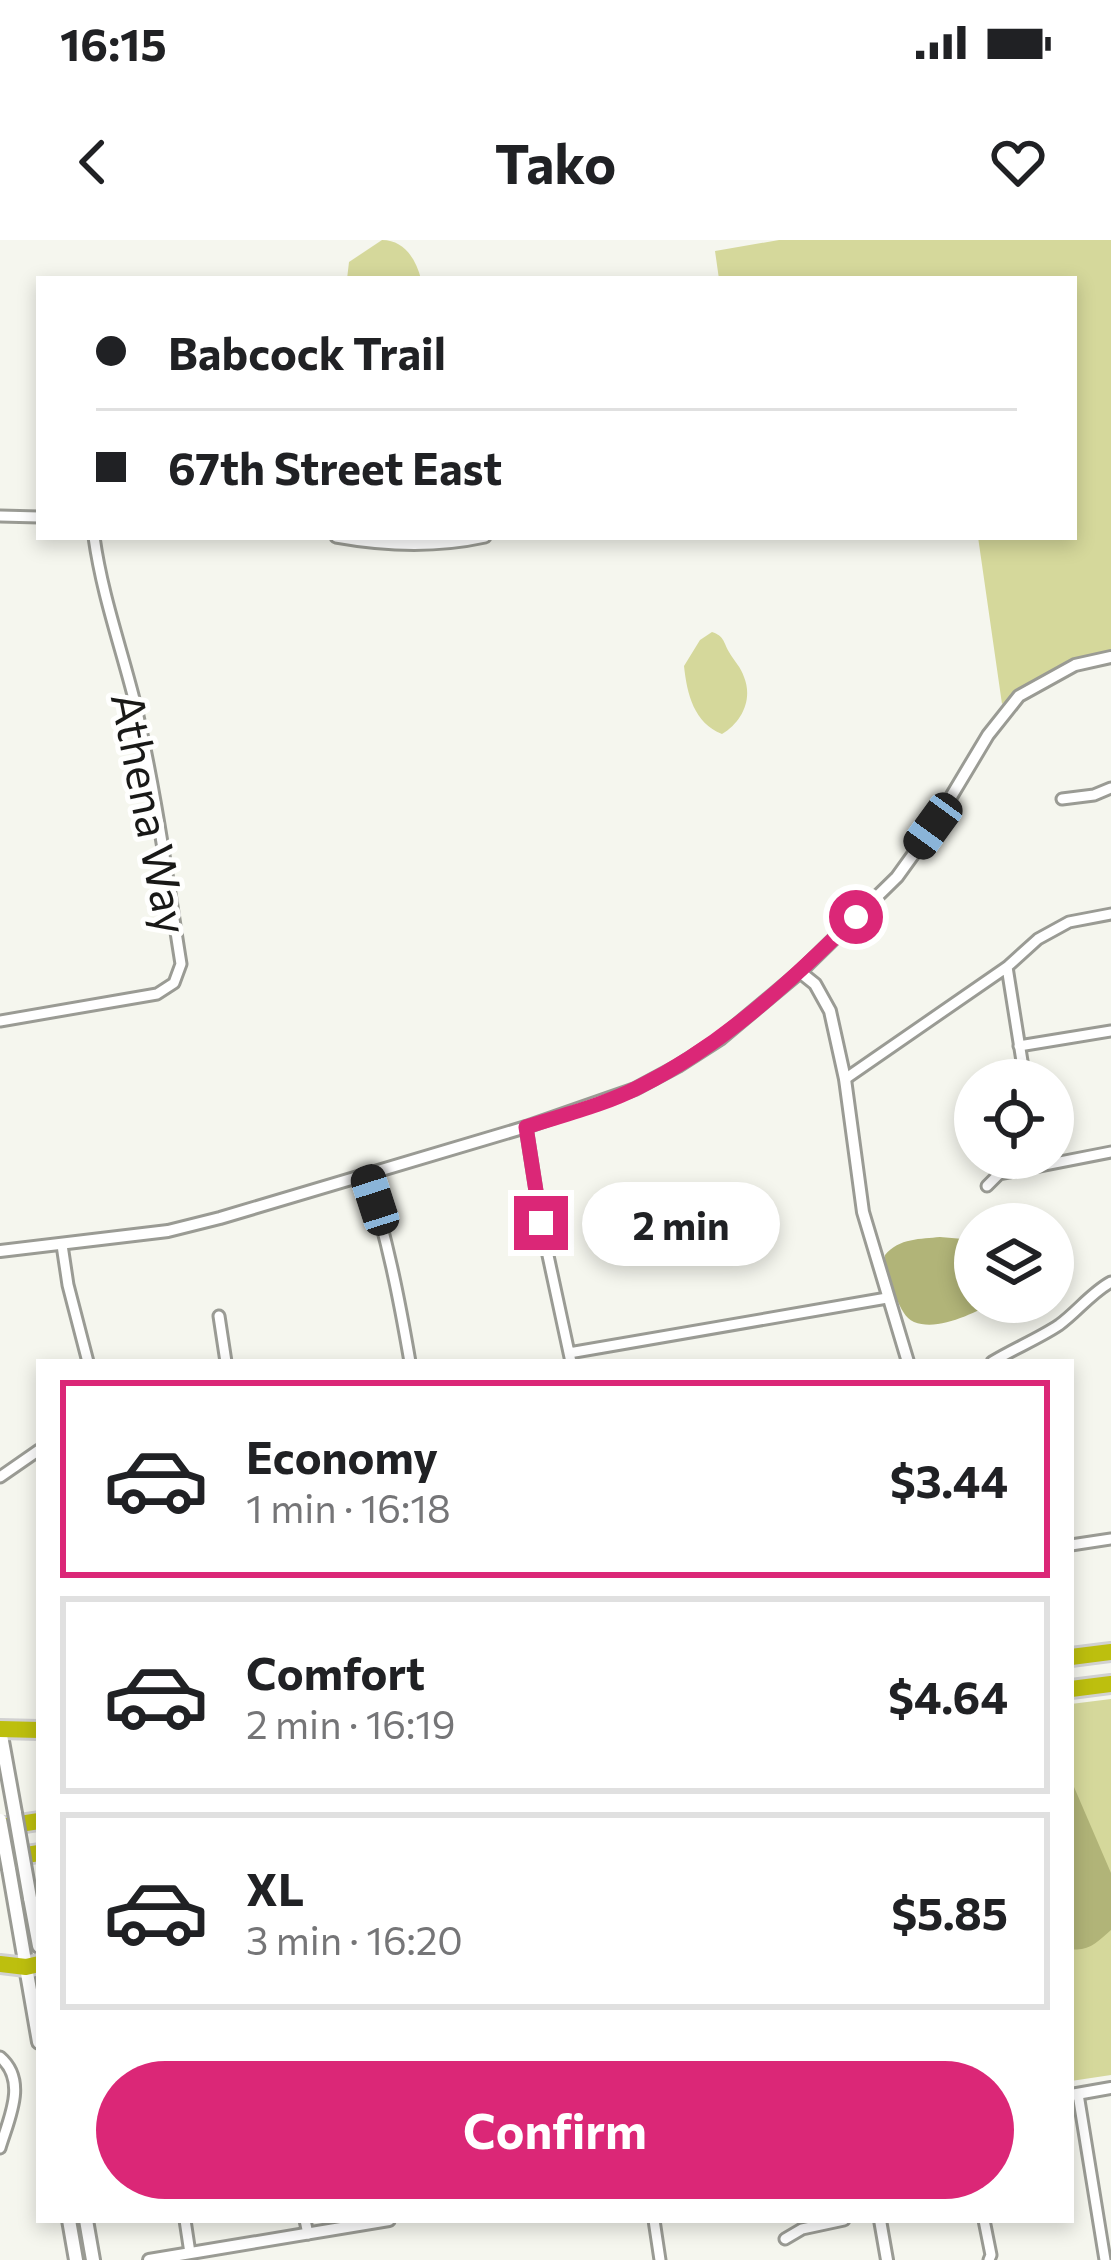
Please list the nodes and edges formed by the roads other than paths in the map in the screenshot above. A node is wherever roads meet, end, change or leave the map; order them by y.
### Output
1 (0, 515) edge
2 (36, 517) edge
3 (95, 540) edge
4 (363, 540) edge
5 (471, 540) edge
6 (1111, 657) edge
7 (1111, 788) edge
8 (1062, 799) dead end
9 (1111, 914) edge
10 (1007, 967) junction
11 (800, 972) junction
12 (0, 1021) edge
13 (1111, 1031) edge
14 (1019, 1046) junction
15 (1021, 1059) edge
16 (845, 1079) junction
17 (526, 1127) junction
18 (1111, 1152) edge
19 (1074, 1157) edge
20 (367, 1176) junction
21 (994, 1179) edge
22 (987, 1186) dead end
23 (62, 1245) junction
24 (0, 1251) edge
25 (1111, 1282) edge
26 (887, 1298) junction
27 (218, 1316) dead end
28 (570, 1358) edge
29 (87, 1359) edge
30 (225, 1359) edge
31 (410, 1359) edge
32 (907, 1359) edge
33 (998, 1359) edge
34 (36, 1452) edge
35 (0, 1477) edge
36 (1111, 1539) edge
37 (1074, 1545) edge
38 (1111, 1652) edge
39 (1074, 1657) edge
40 (1111, 1684) edge
41 (1074, 1689) edge
42 (0, 1730) edge
43 (36, 1730) edge
44 (36, 1821) edge
45 (0, 1824) edge
46 (36, 1853) edge
47 (0, 1859) edge
48 (36, 1930) edge
49 (0, 1964) edge
50 (33, 1966) edge
51 (36, 2004) edge
52 (0, 2056) edge
53 (1111, 2088) edge
54 (1075, 2094) edge
55 (0, 2148) edge
56 (70, 2223) edge
57 (87, 2223) edge
58 (185, 2223) edge
59 (353, 2223) edge
60 (654, 2223) edge
61 (828, 2223) edge
62 (881, 2223) edge
63 (984, 2223) edge
64 (306, 2227) edge
65 (784, 2239) dead end
66 (190, 2253) junction
67 (76, 2260) edge
68 (93, 2260) edge
69 (149, 2260) edge
70 (660, 2260) edge
71 (887, 2260) edge
72 (989, 2260) edge
73 (1105, 2260) edge

1 - 2 street
3 - 12 street, Athena Way
4 - 5 street
6 - 11 street
7 - 8 street
9 - 10 street
10 - 14 street
10 - 16 street
11 - 16 street
11 - 17 street
13 - 14 street
14 - 15 street
16 - 26 street
17 - 20 street
17 - 28 street
18 - 19 street
20 - 23 street
20 - 31 street
21 - 22 street
23 - 24 street
23 - 29 street
25 - 33 street
26 - 28 street
26 - 32 street
27 - 30 street
34 - 35 street
36 - 37 street
38 - 39 highway
40 - 41 highway
42 - 43 highway
42 - 48 main road, bridge
44 - 45 highway
45 - 50 main road, bridge
46 - 47 highway
49 - 50 highway
50 - 51 main road
52 - 55 street
53 - 54 street
54 - 73 street
56 - 67 main road
57 - 68 main road
58 - 66 street
59 - 64 street
60 - 70 street
61 - 65 street
62 - 71 street
63 - 72 street
64 - 66 street
66 - 69 street

